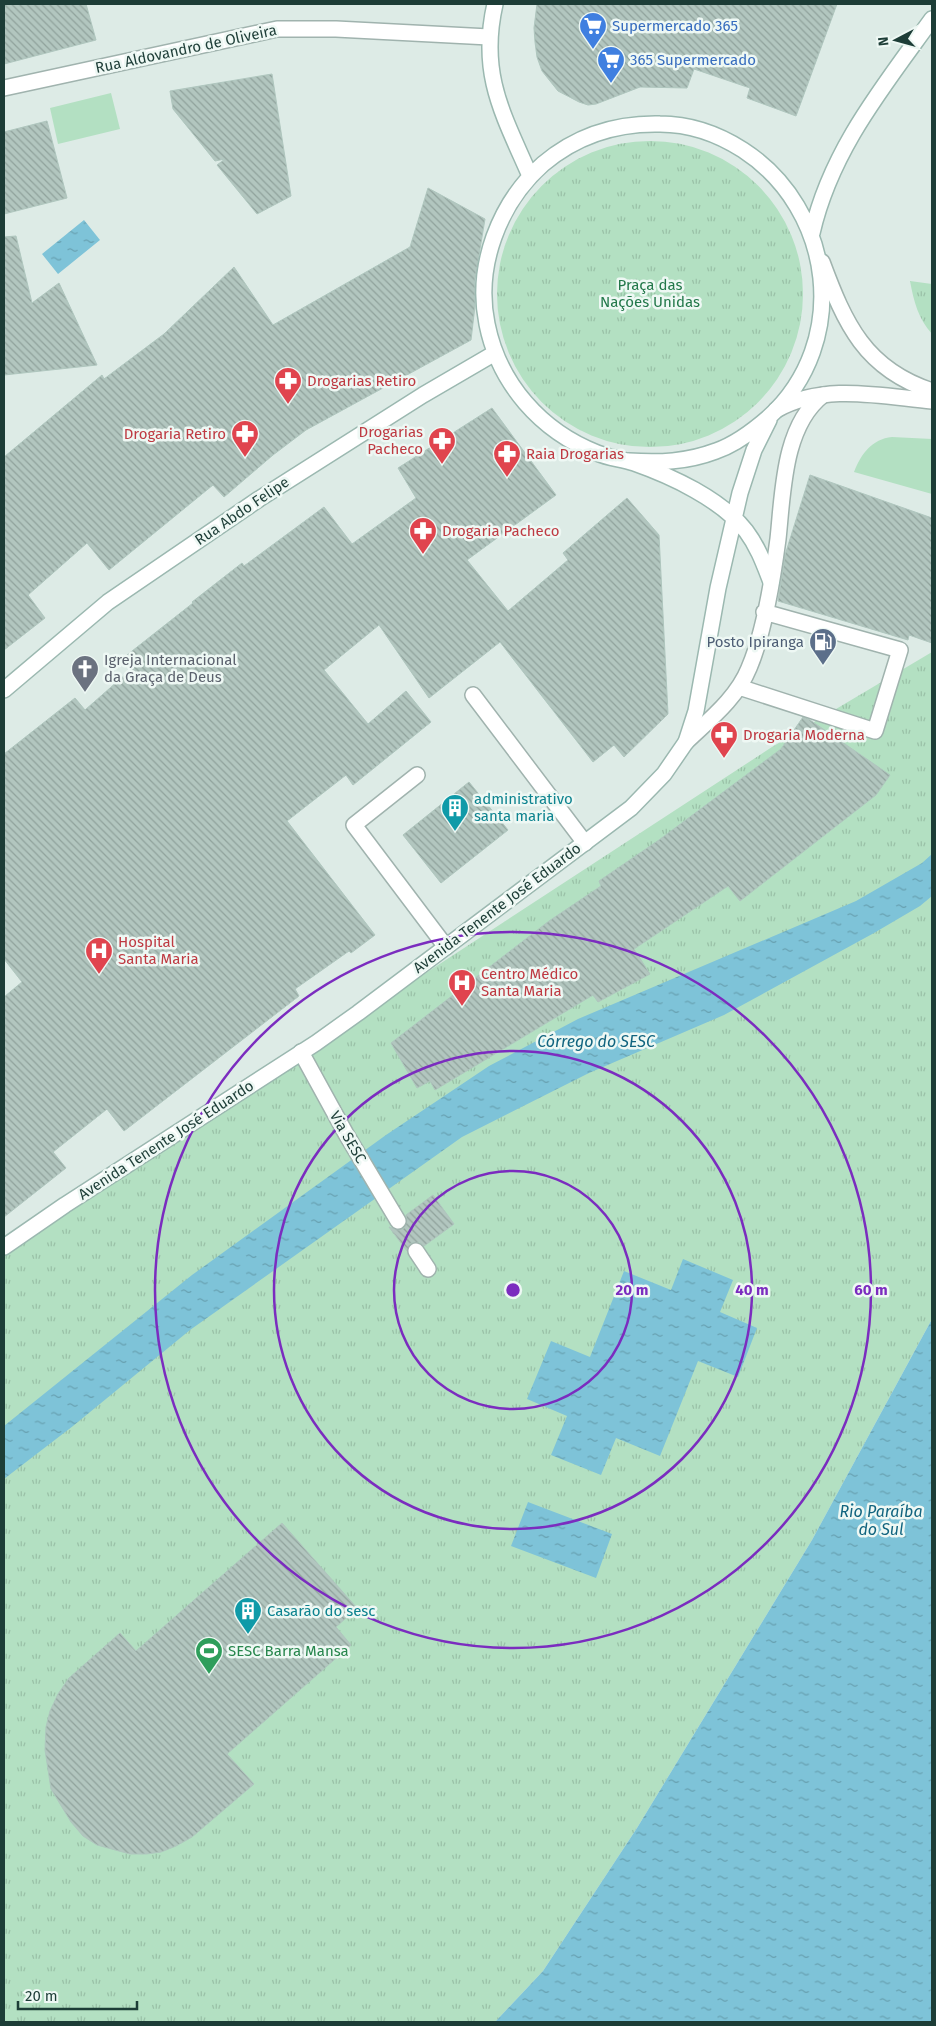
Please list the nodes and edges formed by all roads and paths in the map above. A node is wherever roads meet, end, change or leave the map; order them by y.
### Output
1 (495, 4) edge
2 (932, 19) edge
3 (489, 37) junction
4 (4, 88) edge
5 (530, 176) junction
6 (812, 233) junction
7 (816, 248) junction
8 (495, 353) junction
9 (932, 391) edge
10 (823, 394) junction
11 (932, 401) edge
12 (776, 410) junction
13 (629, 461) junction
14 (734, 518) junction
15 (770, 582) junction
16 (764, 612) junction
17 (739, 687) junction
18 (4, 690) edge
19 (473, 695) dead end
20 (686, 742) junction
21 (417, 775) dead end
22 (585, 843) junction
23 (446, 947) junction
24 (301, 1052) junction
25 (398, 1221) dead end
26 (4, 1247) edge
27 (416, 1251) dead end
28 (428, 1269) dead end

1 - 3 main road
2 - 6 main road
3 - 4 main road, Rua Aldovandro de Oliveira
3 - 5 main road
5 - 6 main road
5 - 8 main road
6 - 7 main road
7 - 9 main road
7 - 12 main road
8 - 13 main road
8 - 18 main road, Rua Abdo Felipe
10 - 11 main road
10 - 12 main road
10 - 15 main road
12 - 13 main road
12 - 14 main road, Avenida Tenente José Eduardo
13 - 14 main road
14 - 15 main road
14 - 20 main road, Avenida Tenente José Eduardo
15 - 16 main road
16 - 17 main road
16 - 17 main road
17 - 20 main road
19 - 22 main road
20 - 22 main road, Avenida Tenente José Eduardo
21 - 23 main road
22 - 23 main road, Avenida Tenente José Eduardo
23 - 24 main road, Avenida Tenente José Eduardo
24 - 25 main road, Via SESC
24 - 26 main road, Avenida Tenente José Eduardo
27 - 28 main road

